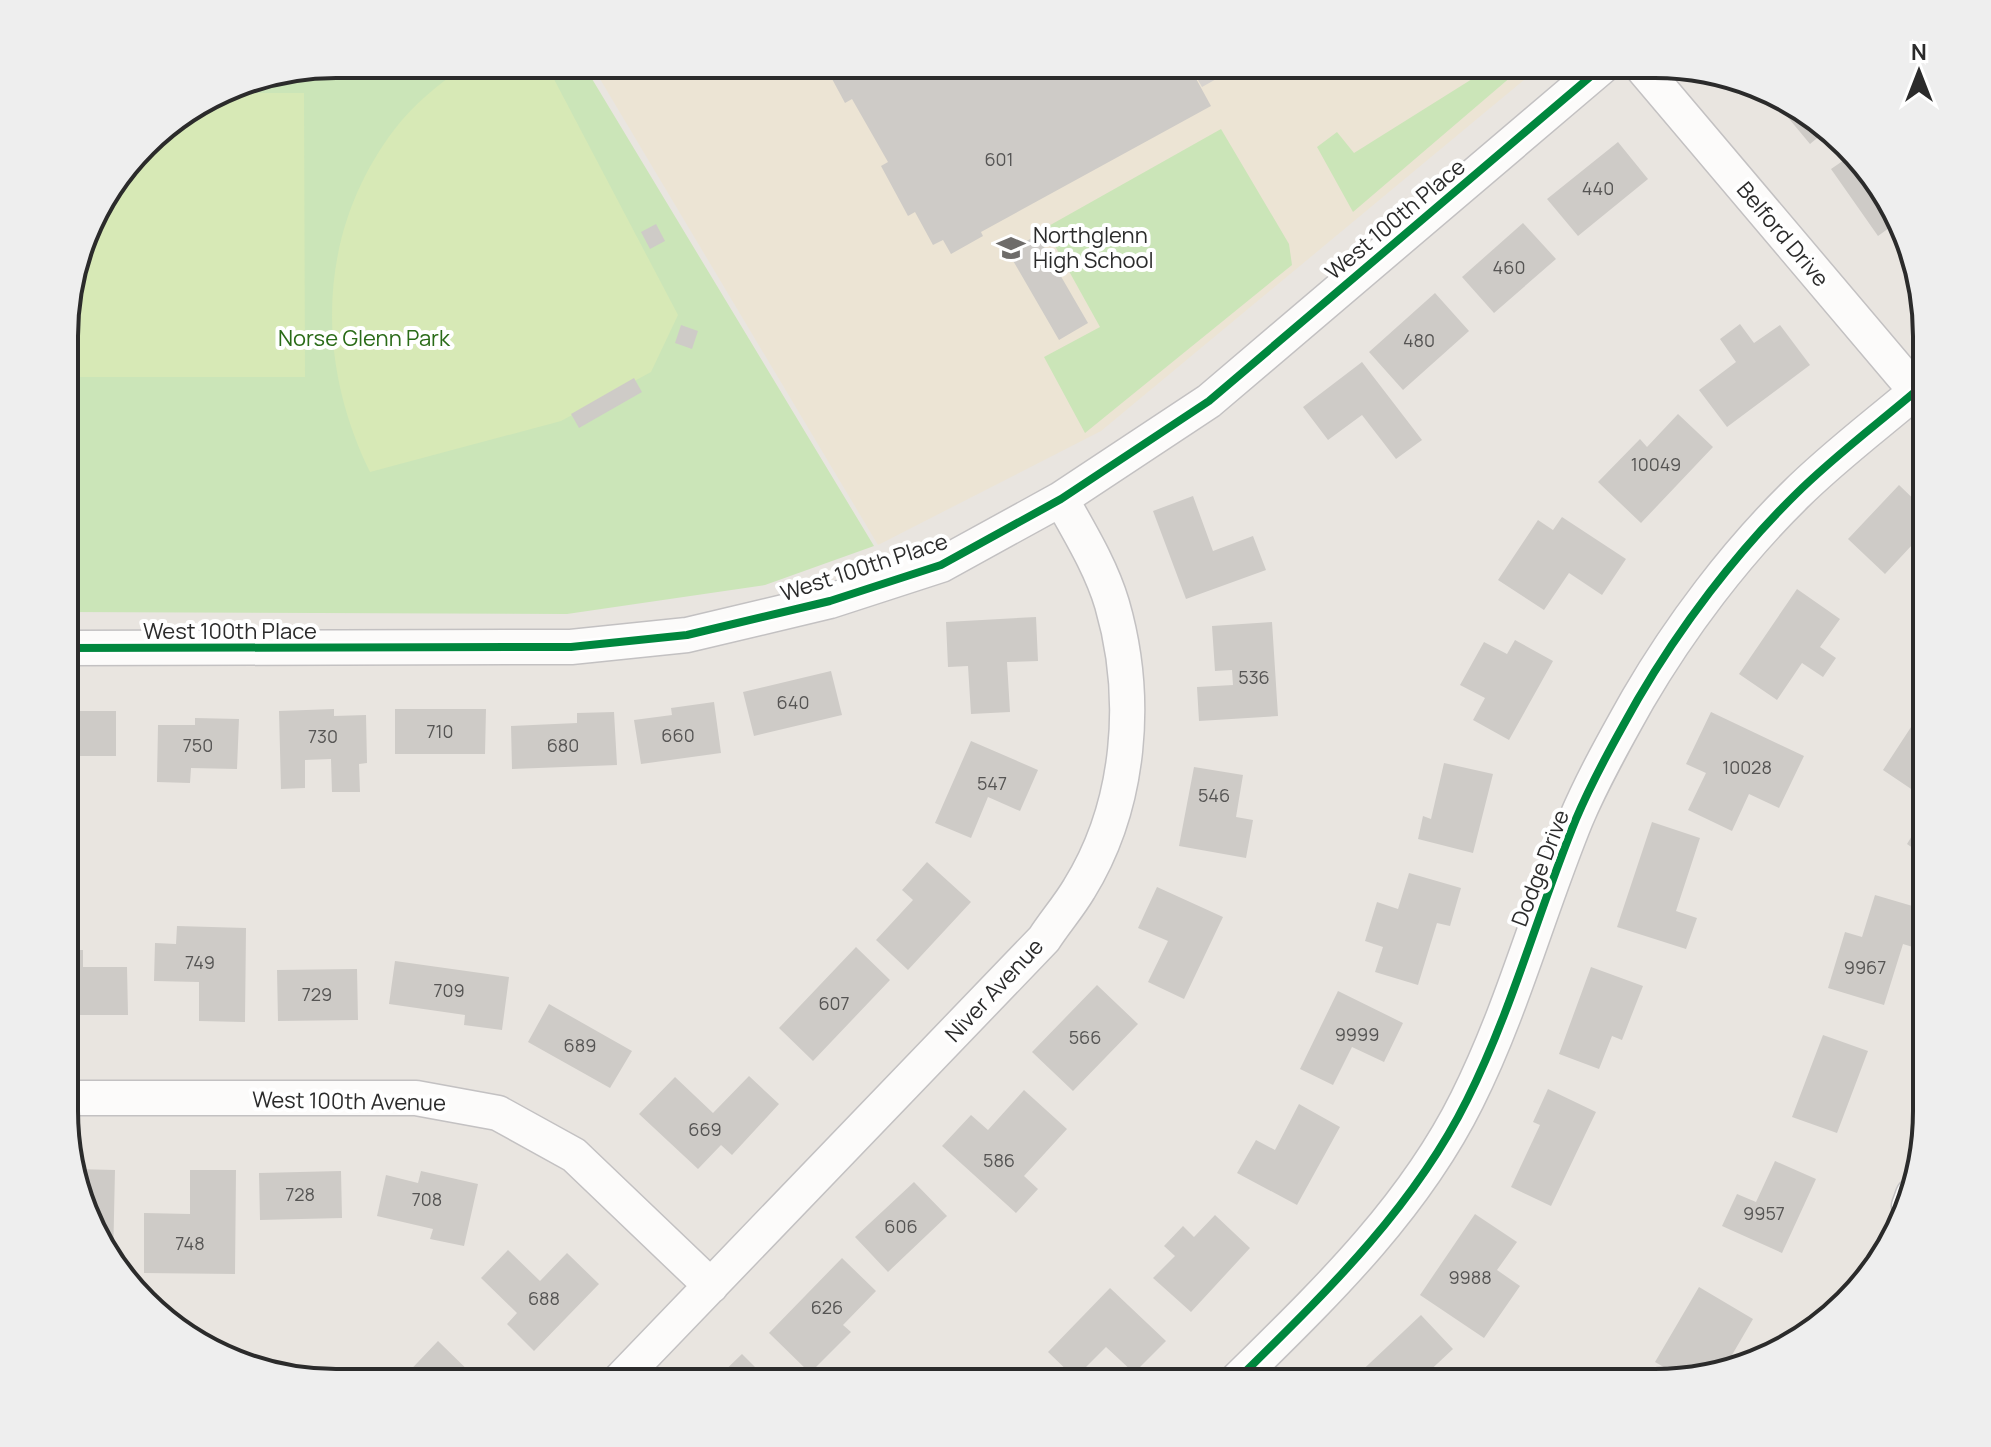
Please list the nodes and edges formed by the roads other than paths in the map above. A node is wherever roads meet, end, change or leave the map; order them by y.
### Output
1 (1588, 79) edge
2 (1652, 79) edge
3 (1912, 386) edge
4 (1912, 404) edge
5 (1061, 499) junction
6 (78, 648) edge
7 (79, 1098) edge
8 (711, 1286) junction
9 (631, 1368) edge
10 (1248, 1369) edge

1 - 5 street, West 100th Place
2 - 3 street, Belford Drive
4 - 10 street, Dodge Drive
5 - 6 street, West 100th Place
5 - 8 street, Niver Avenue
7 - 8 street, West 100th Avenue
8 - 9 street, Niver Avenue

